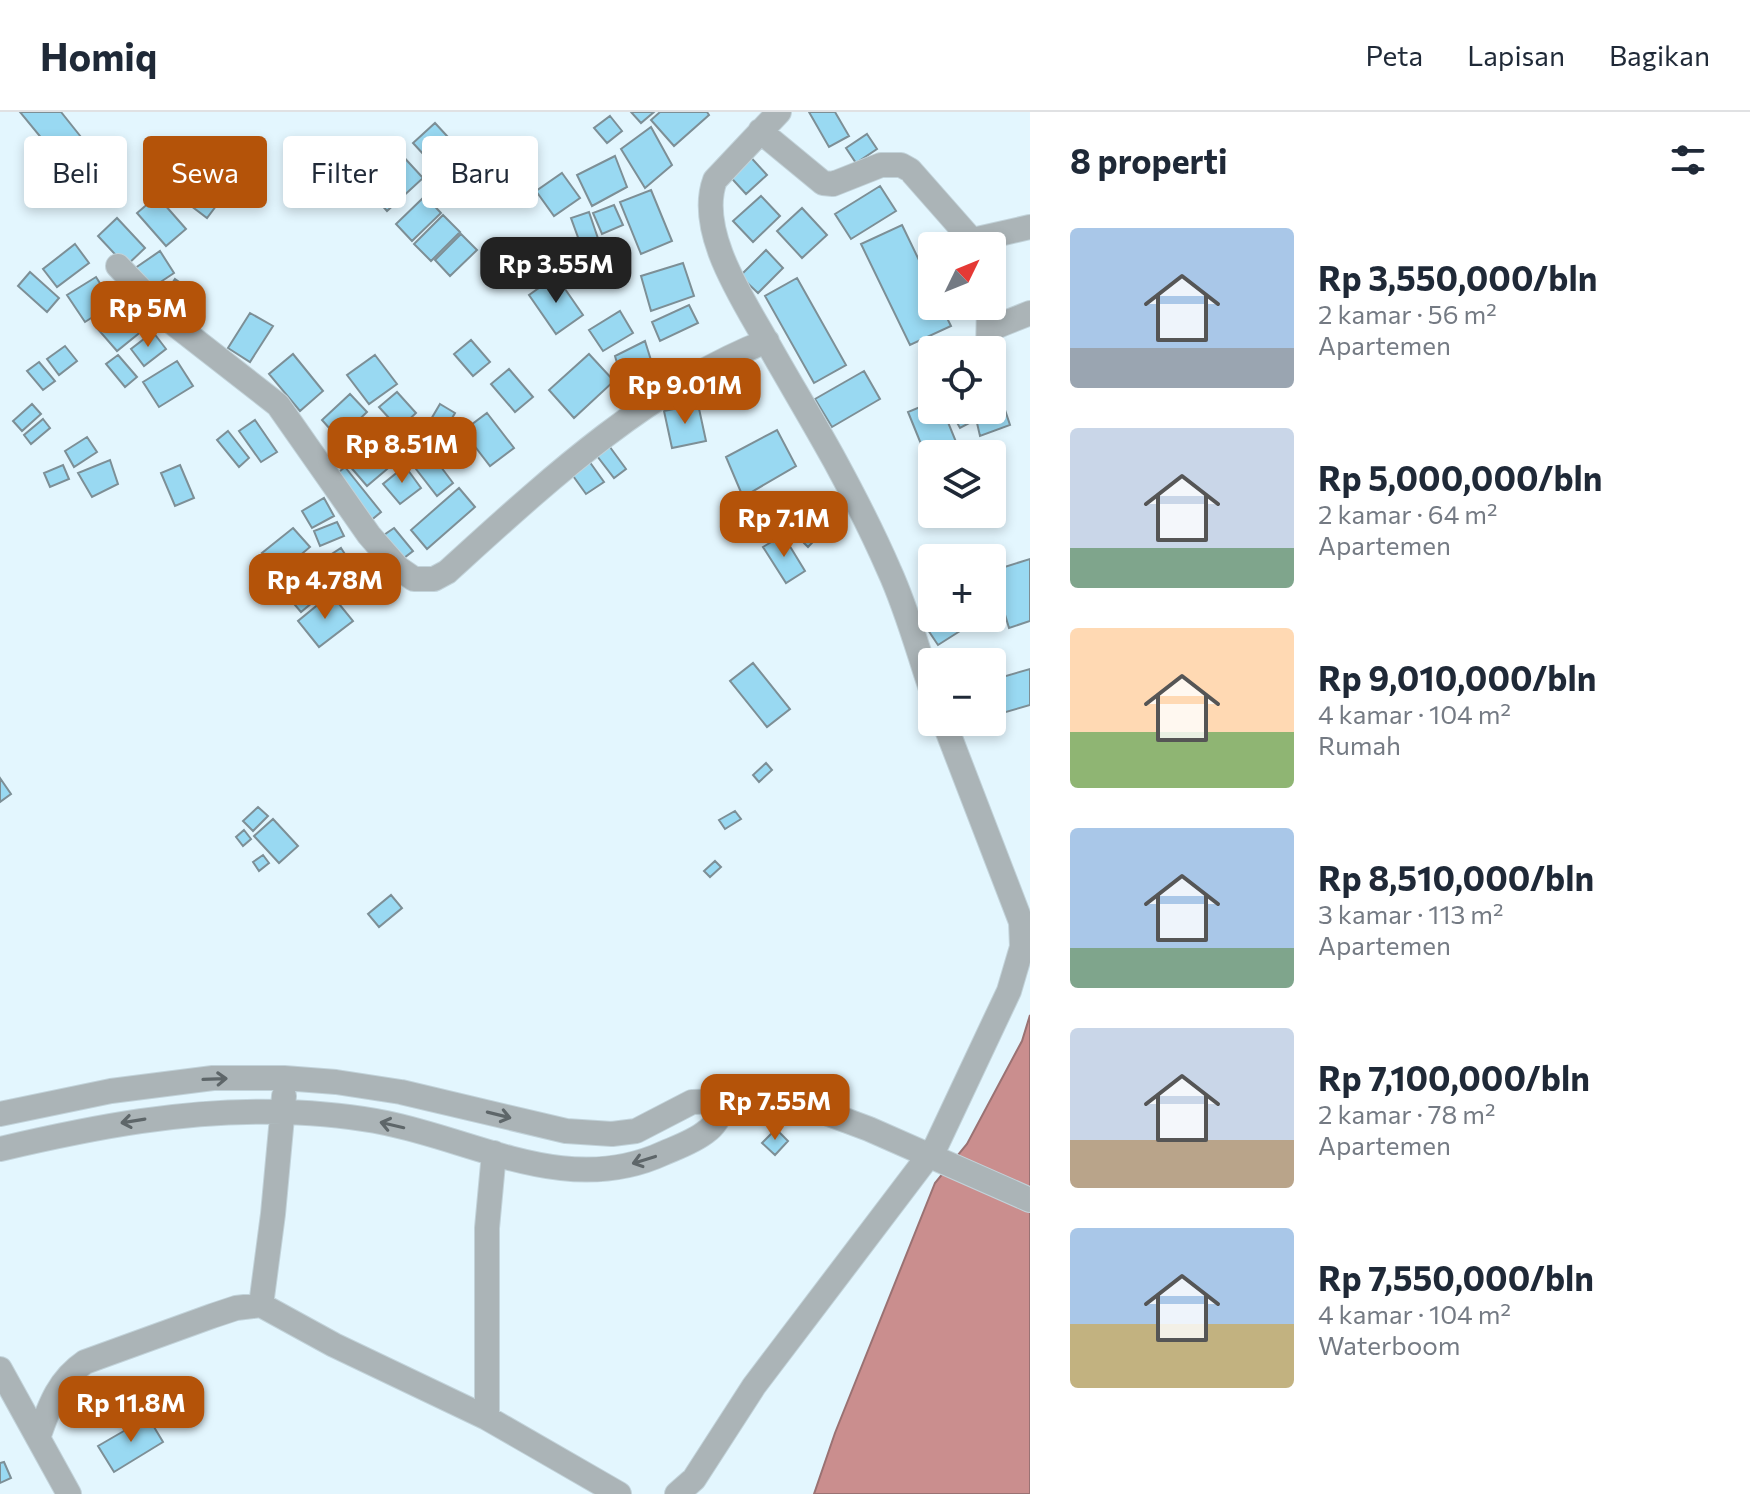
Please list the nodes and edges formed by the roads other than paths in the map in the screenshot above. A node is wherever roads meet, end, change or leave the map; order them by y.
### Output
1 (779, 112) edge
2 (760, 131) junction
3 (1030, 227) edge
4 (965, 232) edge
5 (1006, 234) edge
6 (118, 266) dead end
7 (1030, 313) edge
8 (989, 328) edge
9 (767, 341) junction
10 (918, 652) edge
11 (950, 736) edge
12 (284, 1078) junction
13 (728, 1101) junction
14 (285, 1112) junction
15 (0, 1114) edge
16 (0, 1149) edge
17 (494, 1153) junction
18 (938, 1160) junction
19 (1030, 1200) edge
20 (261, 1305) junction
21 (0, 1369) edge
22 (487, 1418) junction
23 (38, 1438) junction
24 (69, 1494) edge
25 (619, 1494) edge
26 (677, 1494) edge

1 - 2 street
2 - 4 street
2 - 9 street
3 - 5 street
6 - 9 street
7 - 8 street
9 - 10 street
11 - 18 street
12 -> 13 street
12 - 14 street
15 -> 12 street
13 -> 17 street
13 - 18 street
14 -> 16 street
17 -> 14 street
14 - 20 street
17 - 22 street
18 - 19 street
18 - 26 street
20 - 22 street
20 - 23 street
21 - 23 street
22 - 25 street
23 - 24 street

